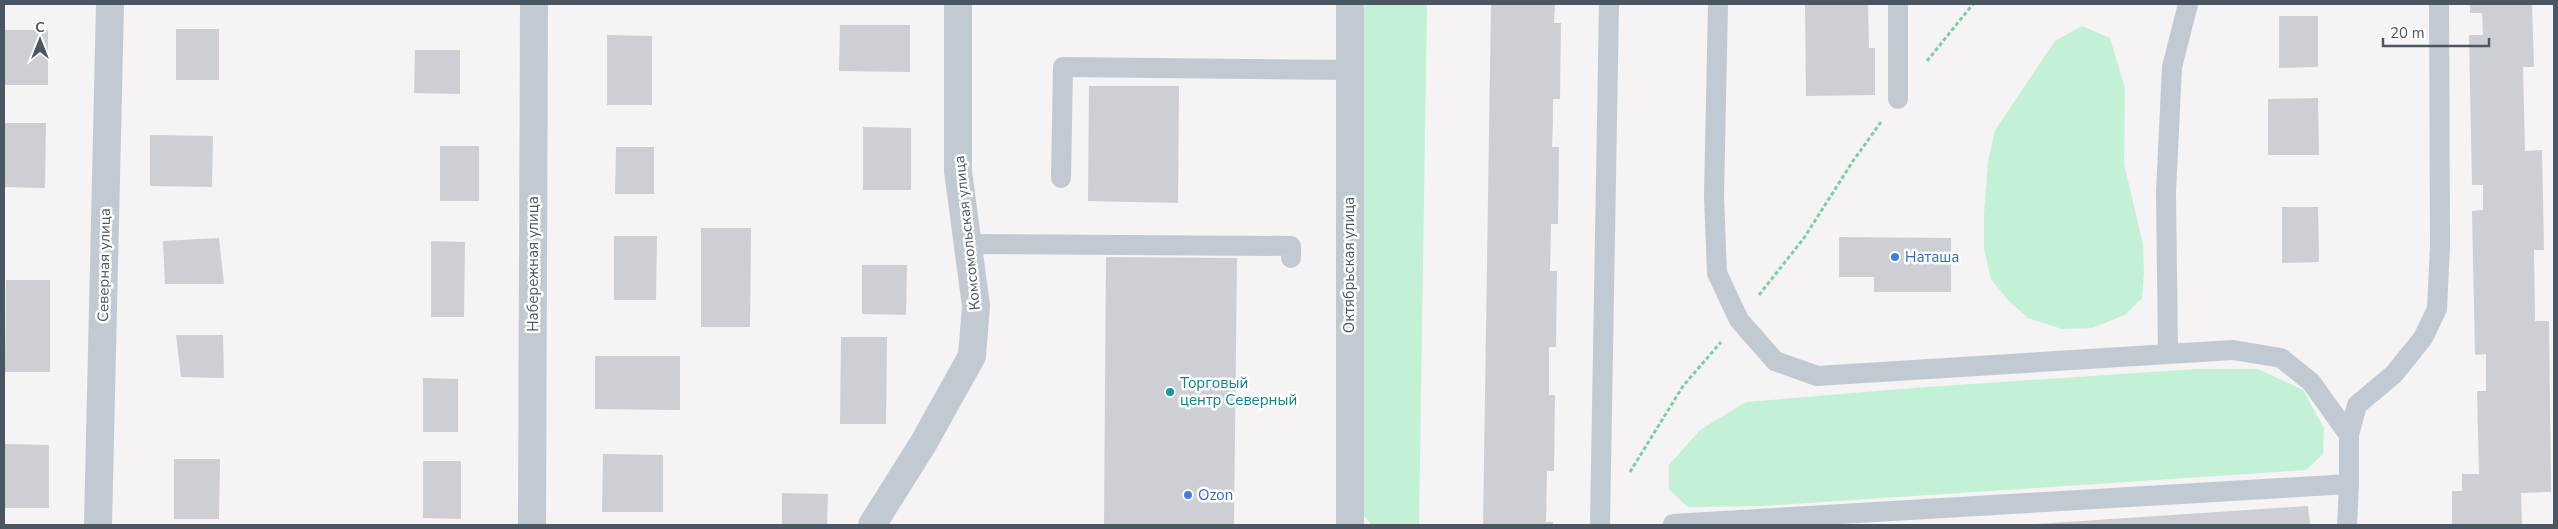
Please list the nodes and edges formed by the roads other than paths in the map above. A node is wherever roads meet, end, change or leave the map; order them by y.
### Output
1 (110, 4) edge
2 (534, 4) edge
3 (958, 4) edge
4 (1350, 4) edge
5 (1609, 4) edge
6 (1718, 4) edge
7 (1898, 4) edge
8 (2188, 4) edge
9 (2439, 4) edge
10 (1350, 70) junction
11 (1898, 99) road end
12 (1061, 178) dead end
13 (966, 244) junction
14 (1291, 258) dead end
15 (2168, 353) junction
16 (2348, 434) junction
17 (2348, 484) junction
18 (1673, 524) edge
19 (98, 525) edge
20 (532, 525) edge
21 (872, 525) edge
22 (1350, 525) edge
23 (1600, 525) edge
24 (2347, 525) edge

1 - 19 street, Северная улица
2 - 20 street, Набережная улица
3 - 13 street, Комсомольская улица
4 - 10 street, Октябрьская улица
5 - 23 lane
6 - 15 lane
7 - 11 lane
8 - 15 lane
9 - 16 lane
10 - 12 lane
10 - 22 street, Октябрьская улица
13 - 14 lane
13 - 21 street, Комсомольская улица
15 - 16 lane
16 - 17 lane
17 - 18 lane
17 - 24 lane

